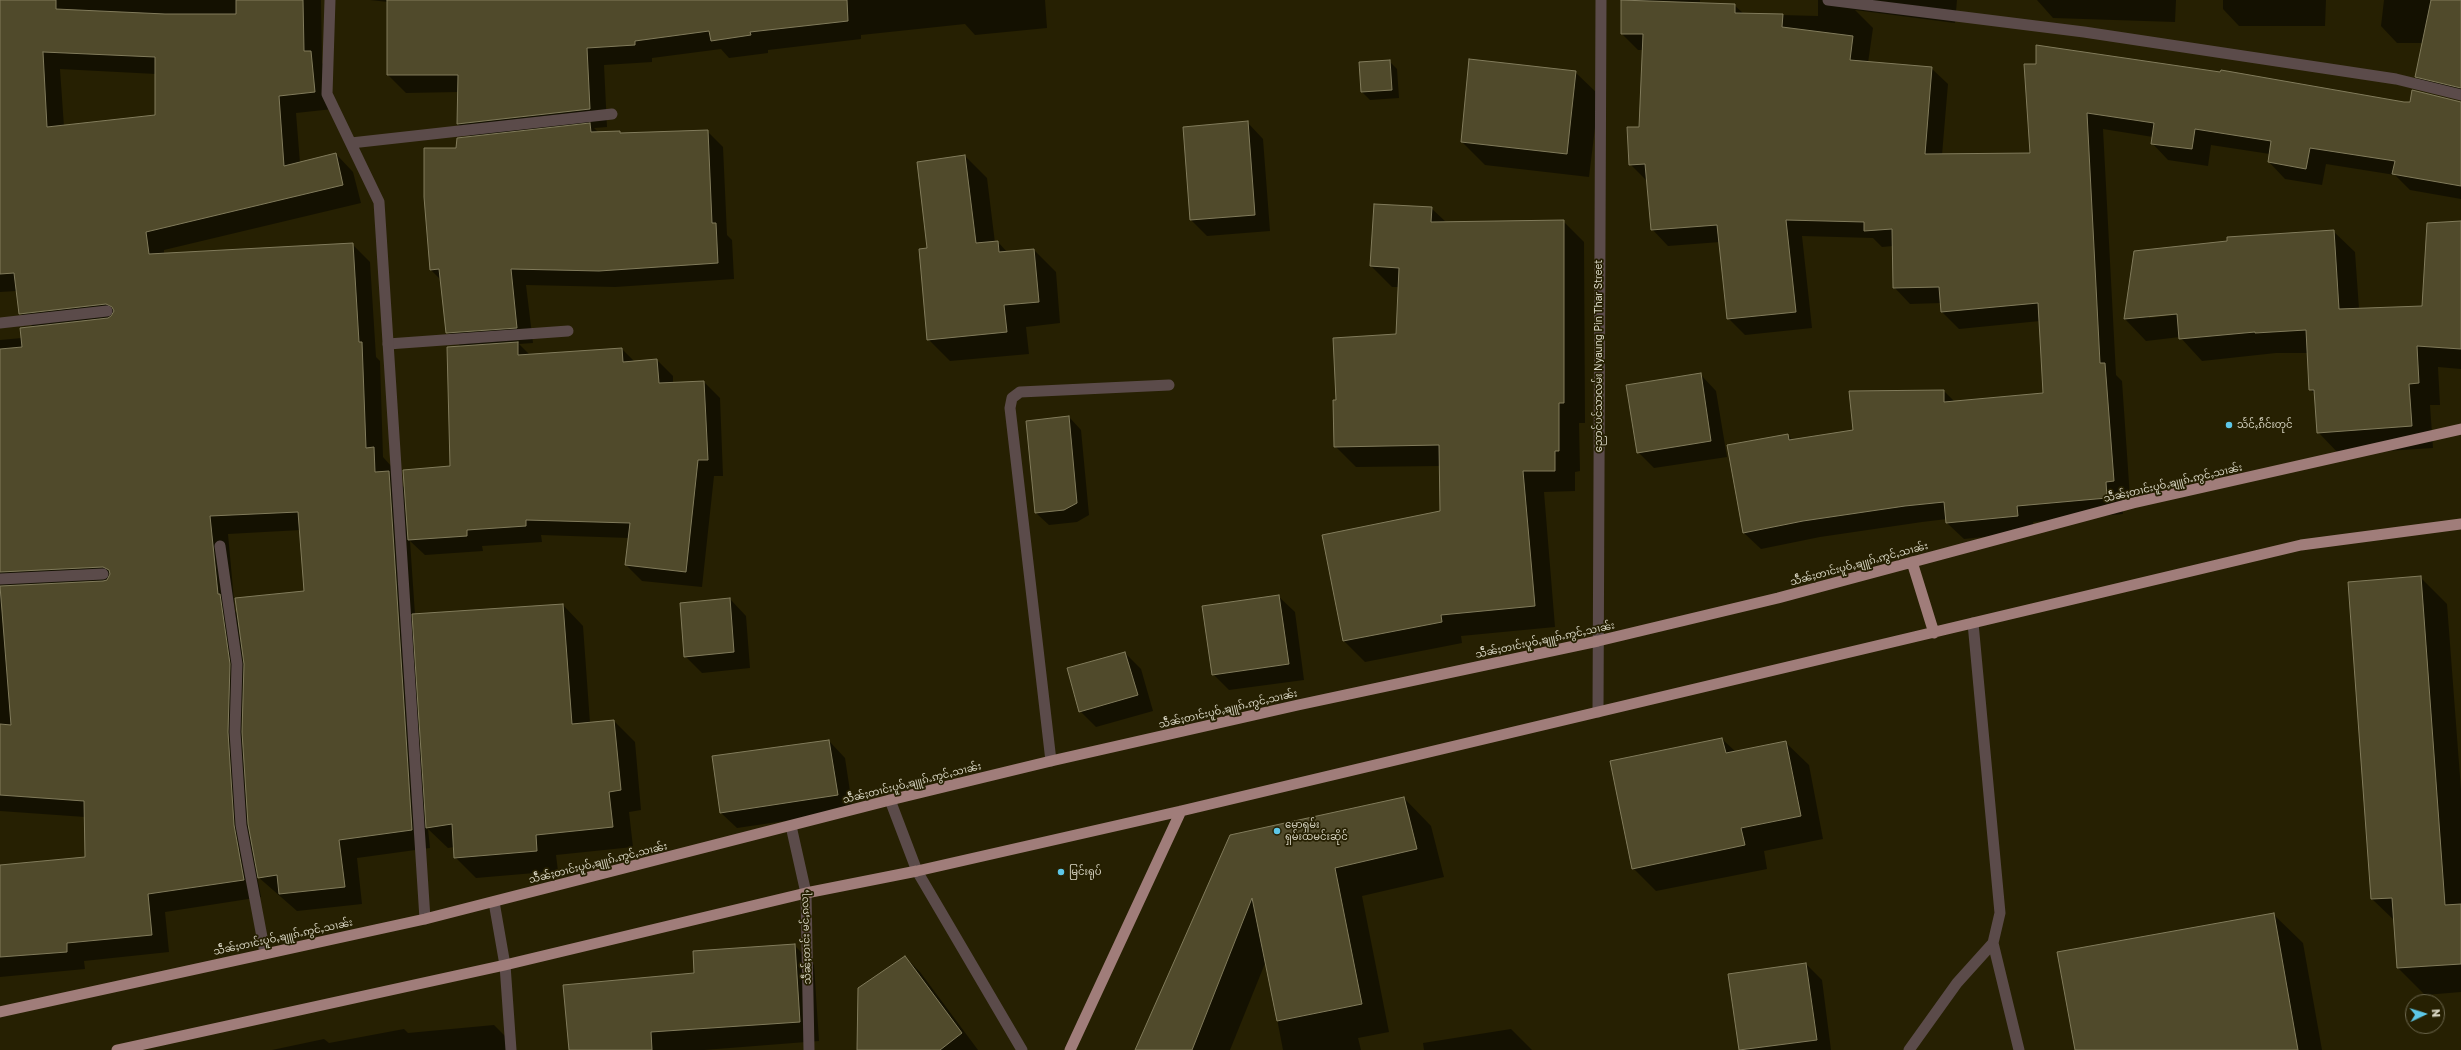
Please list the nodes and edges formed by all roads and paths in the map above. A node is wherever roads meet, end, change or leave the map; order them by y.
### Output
1 (330, 0) edge
2 (1601, 0) edge
3 (1828, 0) edge
4 (2461, 95) edge
5 (612, 114) dead end
6 (351, 143) junction
7 (107, 311) dead end
8 (0, 323) edge
9 (568, 331) dead end
10 (388, 344) junction
11 (1169, 385) dead end
12 (2461, 429) edge
13 (2461, 524) edge
14 (220, 546) dead end
15 (1912, 562) junction
16 (103, 574) dead end
17 (0, 578) edge
18 (1973, 623) junction
19 (1934, 633) junction
20 (1598, 642) junction
21 (1598, 712) junction
22 (1051, 761) junction
23 (890, 800) junction
24 (1181, 811) junction
25 (791, 826) junction
26 (918, 871) junction
27 (806, 893) junction
28 (494, 902) junction
29 (425, 919) junction
30 (1993, 943) junction
31 (265, 953) junction
32 (505, 965) junction
33 (0, 1012) edge
34 (117, 1050) edge
35 (511, 1050) edge
36 (809, 1050) edge
37 (1022, 1050) edge
38 (1070, 1050) edge
39 (1909, 1050) edge
40 (2020, 1050) edge

1 - 6 street
2 - 20 street, ညောင်ပင်သာလမ်း Nyaung Pin Thar Street
3 - 4 street
5 - 6 street
6 - 10 street
7 - 8 street
9 - 10 street
10 - 29 street
11 - 22 street
12 - 15 highway, သဵႅၼ်ႈတၢင်းပူဝ်ႇၶျူၵ်ႉဢွင်ႇသၢၼ်း
13 - 18 highway
14 - 31 street
15 - 19 highway
15 - 20 highway, သဵႅၼ်ႈတၢင်းပူဝ်ႇၶျူၵ်ႉဢွင်ႇသၢၼ်း
16 - 17 street
18 - 19 highway
18 - 30 street
19 - 21 highway
20 - 21 street, ညောင်ပင်သာလမ်း Nyaung Pin Thar Street
20 - 22 highway, သဵႅၼ်ႈတၢင်းပူဝ်ႇၶျူၵ်ႉဢွင်ႇသၢၼ်း
21 - 24 highway
22 - 23 highway, သဵႅၼ်ႈတၢင်းပူဝ်ႇၶျူၵ်ႉဢွင်ႇသၢၼ်း
23 - 25 highway, သဵႅၼ်ႈတၢင်းပူဝ်ႇၶျူၵ်ႉဢွင်ႇသၢၼ်း
23 - 26 street
24 - 26 highway
24 - 38 highway
25 - 27 street, သဵၼ်ႈတၢင်း မင်ႇၵလႃႇ
25 - 28 highway, သဵႅၼ်ႈတၢင်းပူဝ်ႇၶျူၵ်ႉဢွင်ႇသၢၼ်း
26 - 27 highway
26 - 37 street
27 - 32 highway
27 - 36 street, သဵၼ်ႈတၢင်း မင်ႇၵလႃႇ
28 - 29 highway, သဵႅၼ်ႈတၢင်းပူဝ်ႇၶျူၵ်ႉဢွင်ႇသၢၼ်း
28 - 32 street
29 - 31 highway, သဵႅၼ်ႈတၢင်းပူဝ်ႇၶျူၵ်ႉဢွင်ႇသၢၼ်း
30 - 39 street
30 - 40 street
31 - 33 highway, သဵႅၼ်ႈတၢင်းပူဝ်ႇၶျူၵ်ႉဢွင်ႇသၢၼ်း
32 - 34 highway
32 - 35 street

